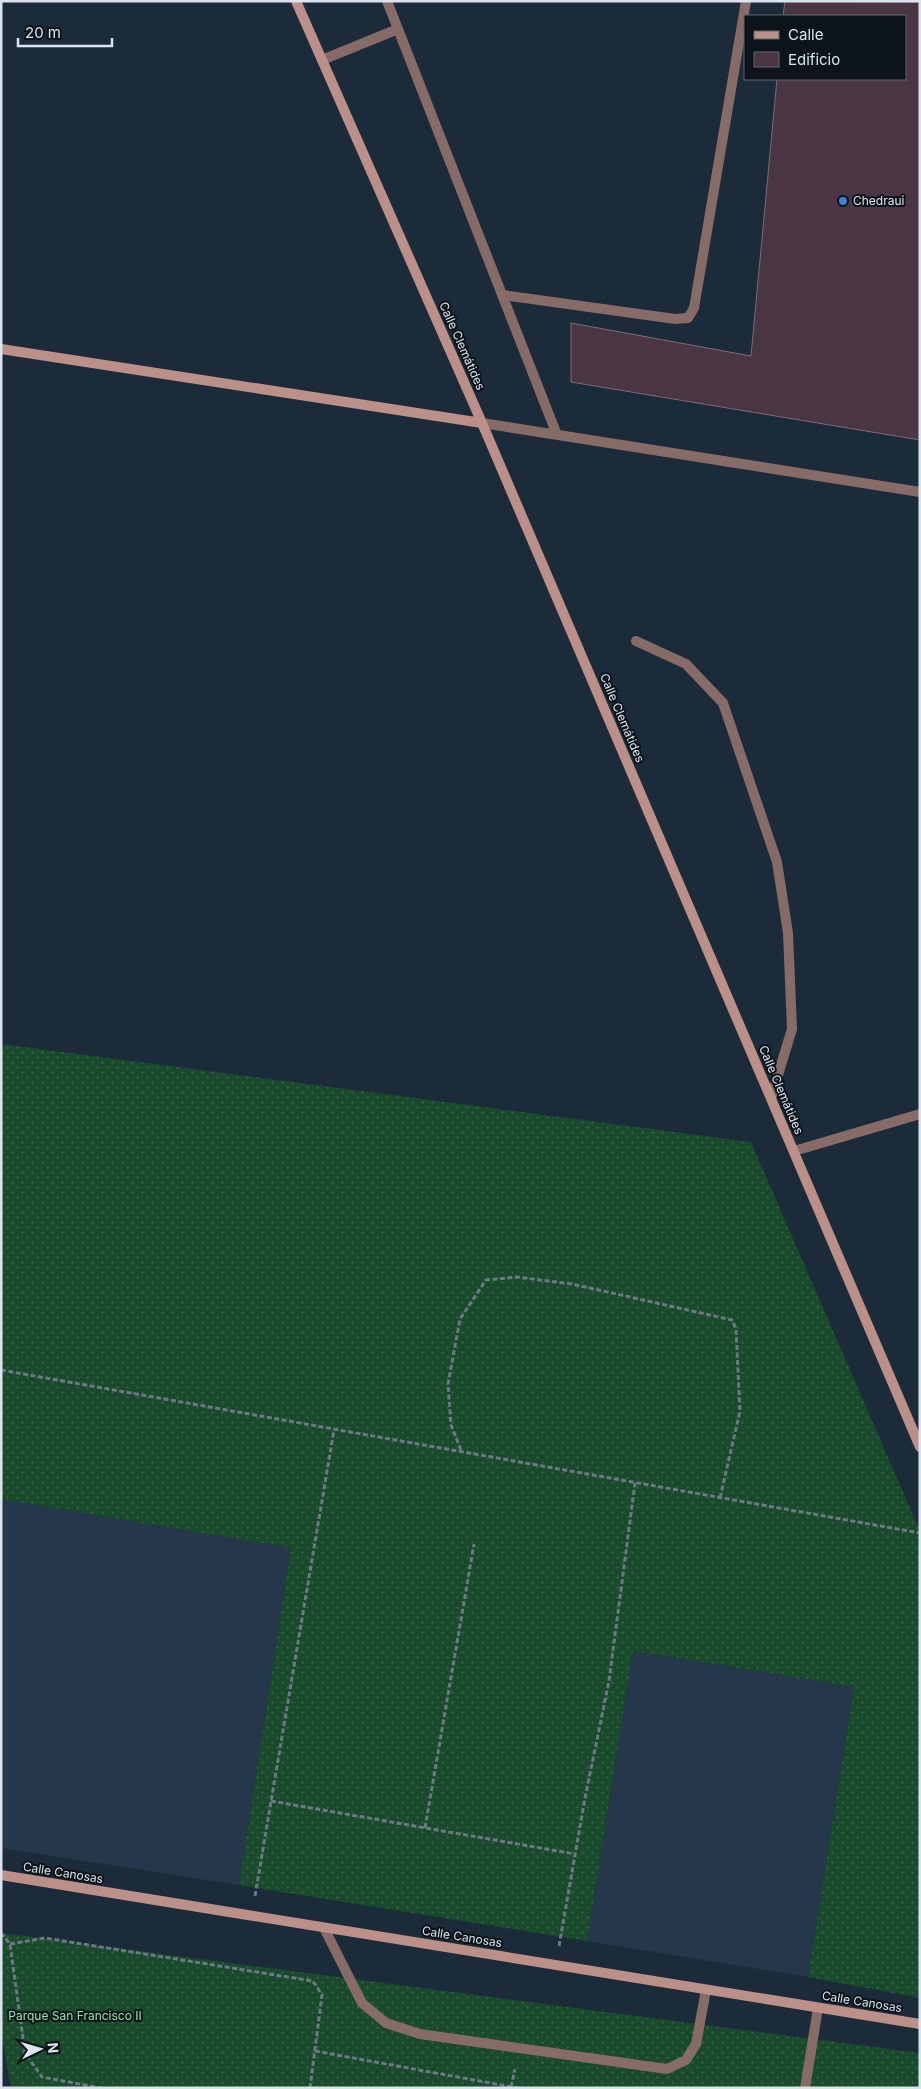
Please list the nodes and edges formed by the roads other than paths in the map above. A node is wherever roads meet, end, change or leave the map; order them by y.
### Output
1 (296, 1) edge
2 (387, 1) edge
3 (746, 1) edge
4 (398, 29) junction
5 (322, 60) junction
6 (503, 296) junction
7 (1, 349) edge
8 (482, 423) junction
9 (557, 435) junction
10 (920, 492) edge
11 (636, 641) dead end
12 (771, 1098) junction
13 (920, 1114) edge
14 (794, 1151) junction
15 (920, 1447) edge
16 (1, 1875) edge
17 (324, 1928) junction
18 (706, 1990) junction
19 (818, 2008) junction
20 (920, 2024) edge
21 (805, 2088) edge

1 - 5 main road, Calle Clemátides
2 - 4 lane
3 - 6 lane
4 - 5 lane
4 - 6 lane
5 - 8 main road, Calle Clemátides
6 - 9 lane
7 - 8 main road
8 - 9 lane
8 - 12 main road, Calle Clemátides
9 - 10 lane
11 - 12 lane
12 - 14 main road, Calle Clemátides
13 - 14 lane
14 - 15 main road, Calle Clemátides
16 - 17 main road, Calle Canosas
17 - 18 main road, Calle Canosas
17 - 18 lane
18 - 19 main road, Calle Canosas
19 - 20 main road, Calle Canosas
19 - 21 lane

